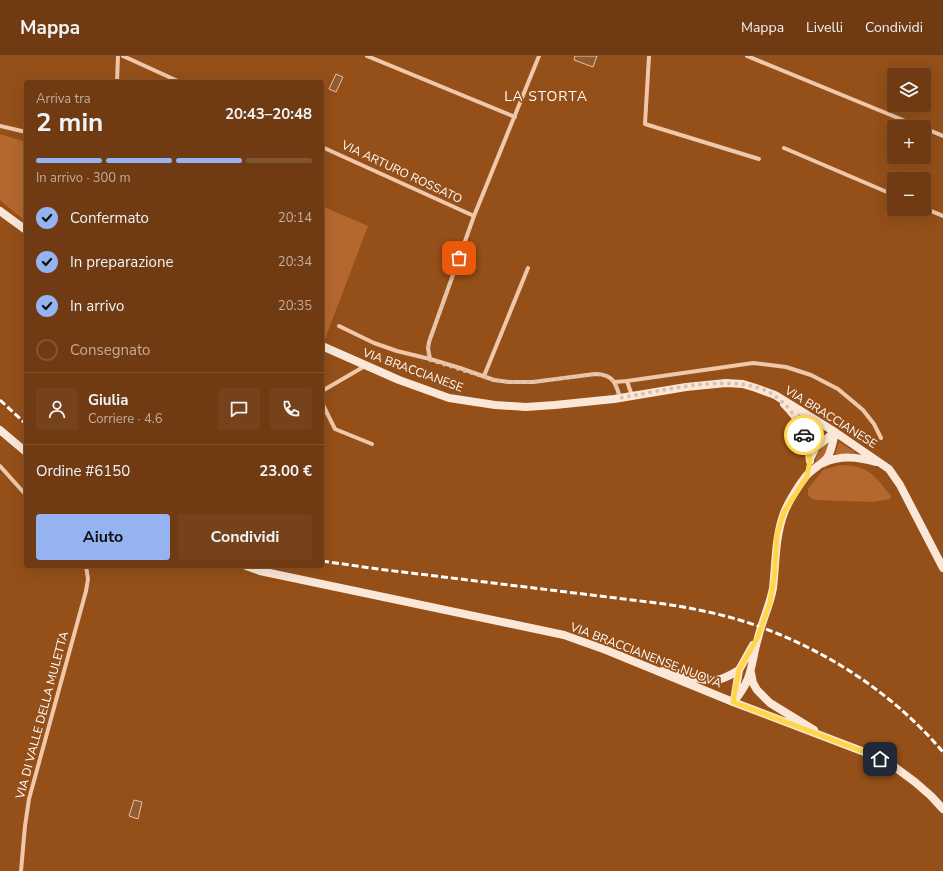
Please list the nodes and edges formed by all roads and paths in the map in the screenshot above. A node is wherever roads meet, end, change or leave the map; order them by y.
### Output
1 (118, 56) edge
2 (123, 56) edge
3 (367, 56) edge
4 (540, 56) edge
5 (649, 56) edge
6 (747, 56) edge
7 (117, 80) edge
8 (176, 80) edge
9 (515, 117) junction
10 (903, 120) edge
11 (0, 126) edge
12 (931, 131) edge
13 (24, 132) edge
14 (943, 136) edge
15 (324, 148) edge
16 (784, 148) dead end
17 (759, 159) dead end
18 (887, 192) edge
19 (0, 211) edge
20 (931, 211) edge
21 (474, 216) junction
22 (943, 216) edge
23 (24, 229) edge
24 (528, 268) dead end
25 (339, 326) dead end
26 (324, 347) edge
27 (430, 360) junction
28 (365, 366) junction
29 (484, 376) junction
30 (627, 381) junction
31 (615, 382) junction
32 (324, 390) edge
33 (775, 395) junction
34 (632, 396) junction
35 (620, 398) junction
36 (324, 407) edge
37 (0, 430) edge
38 (835, 432) junction
39 (881, 438) dead end
40 (372, 444) dead end
41 (24, 450) edge
42 (810, 461) junction
43 (821, 464) junction
44 (883, 464) junction
45 (0, 466) edge
46 (807, 476) junction
47 (24, 492) edge
48 (86, 568) edge
49 (253, 568) edge
50 (943, 568) edge
51 (758, 637) junction
52 (636, 663) junction
53 (739, 670) junction
54 (751, 672) junction
55 (733, 702) junction
56 (828, 739) junction
57 (943, 809) edge
58 (20, 871) edge

1 - 7 street
2 - 8 street
3 - 9 street
4 - 9 street
5 - 17 street
6 - 10 street
9 - 21 street
11 - 13 street
12 - 14 street
15 - 21 street, VIA ARTURO ROSSATO
16 - 18 street
19 - 23 street
20 - 22 street
21 - 27 street
24 - 29 street
25 - 27 street
26 - 28 street, VIA BRACCIANESE
27 - 29 street
28 - 32 street
28 - 35 street, VIA BRACCIANESE
29 - 31 street
30 - 31 street
30 - 34 street
30 - 39 street
31 - 35 street
33 - 34 street, VIA BRACCIANESE
33 - 38 street, VIA BRACCIANESE
33 - 42 street
34 - 35 street, VIA BRACCIANESE
36 - 40 street
37 - 41 street
38 - 42 street
38 - 43 street
38 - 44 street, VIA BRACCIANESE
42 - 46 street
43 - 44 street
43 - 46 street
44 - 50 street, VIA BRACCIANESE
45 - 47 street
46 - 51 street
48 - 58 street, VIA DI VALLE DELLA MULETTA
49 - 52 street, VIA BRACCIANENSE NUOVA
51 - 53 street
51 - 54 street
52 - 53 street
52 - 55 street, VIA BRACCIANENSE NUOVA
53 - 55 street
54 - 55 street
54 - 56 street
55 - 56 street, VIA BRACCIANENSE NUOVA
56 - 57 street, VIA BRACCIANENSE NUOVA

